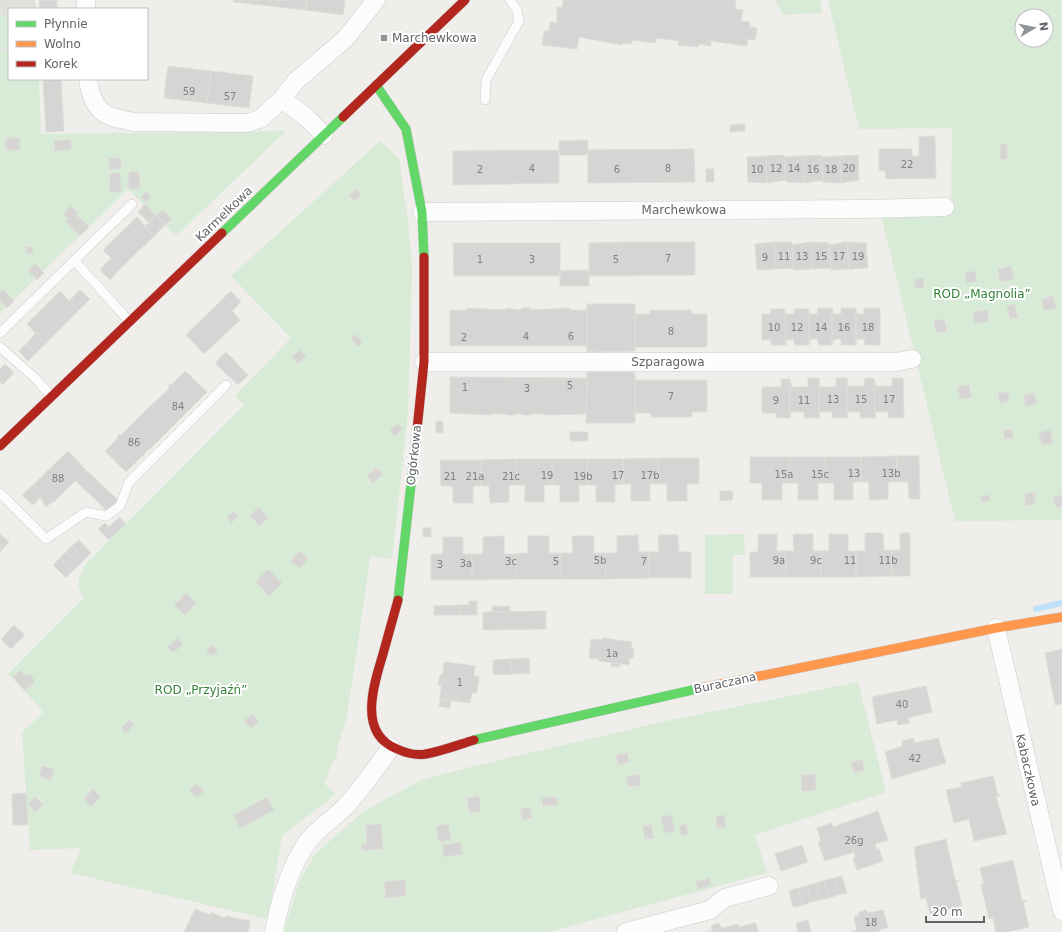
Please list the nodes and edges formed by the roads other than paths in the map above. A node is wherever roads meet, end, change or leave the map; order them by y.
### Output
1 (376, 0) edge
2 (465, 0) edge
3 (510, 0) edge
4 (88, 80) edge
5 (376, 85) junction
6 (282, 99) junction
7 (485, 100) dead end
8 (324, 135) junction
9 (132, 204) dead end
10 (945, 207) dead end
11 (422, 212) junction
12 (74, 260) junction
13 (129, 321) junction
14 (0, 333) edge
15 (0, 346) edge
16 (912, 359) dead end
17 (424, 362) junction
18 (226, 385) dead end
19 (51, 396) junction
20 (0, 446) edge
21 (0, 493) edge
22 (1062, 617) edge
23 (996, 628) junction
24 (391, 747) junction
25 (769, 886) dead end
26 (1062, 911) edge
27 (274, 932) edge
28 (626, 932) edge

1 - 6 street
2 - 5 street, Karmelkowa
3 - 7 lane
4 - 6 street
5 - 8 street, Karmelkowa
5 - 11 street, Ogórkowa
6 - 8 street
8 - 13 street, Karmelkowa
9 - 12 lane
10 - 11 street, Marchewkowa
11 - 17 street, Ogórkowa
12 - 13 lane
12 - 14 lane
13 - 19 street, Karmelkowa
15 - 19 lane
16 - 17 street, Szparagowa
17 - 24 street, Ogórkowa
18 - 21 lane
19 - 20 street, Karmelkowa
22 - 23 street, Buraczana
23 - 24 street, Buraczana
23 - 26 street, Kabaczkowa
24 - 27 street
25 - 28 street

